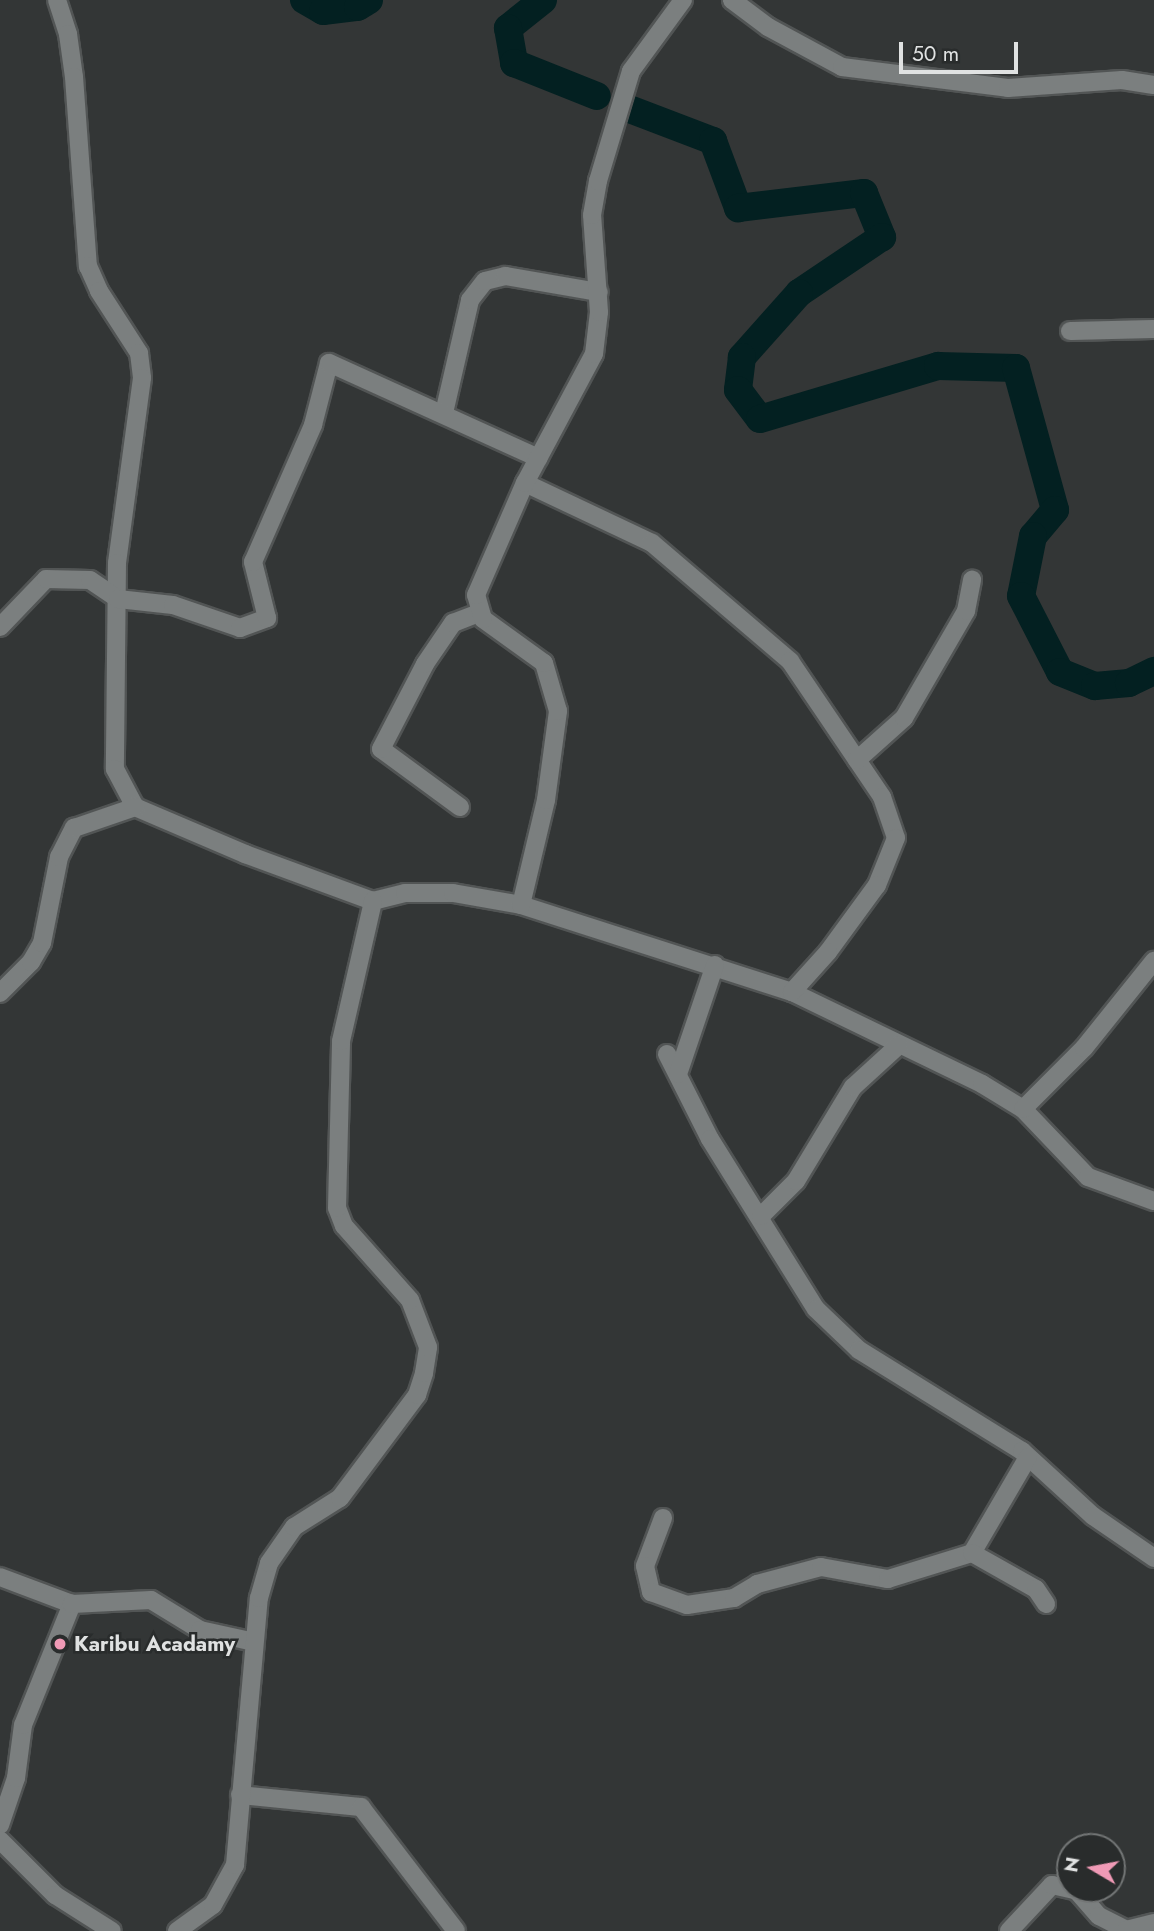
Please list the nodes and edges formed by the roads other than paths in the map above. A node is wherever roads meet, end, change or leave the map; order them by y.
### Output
1 (57, 0) edge
2 (683, 0) edge
3 (732, 0) edge
4 (1154, 85) edge
5 (599, 292) junction
6 (1154, 329) edge
7 (1070, 331) dead end
8 (444, 412) junction
9 (538, 458) junction
10 (525, 483) junction
11 (972, 580) dead end
12 (117, 599) junction
13 (480, 613) junction
14 (0, 627) edge
15 (857, 760) junction
16 (135, 807) junction
17 (460, 807) dead end
18 (373, 901) junction
19 (521, 905) junction
20 (1154, 961) edge
21 (715, 965) junction
22 (792, 992) junction
23 (0, 993) edge
24 (899, 1045) junction
25 (667, 1054) dead end
26 (678, 1074) junction
27 (1023, 1109) junction
28 (1154, 1201) edge
29 (761, 1216) junction
30 (1028, 1457) junction
31 (663, 1518) dead end
32 (972, 1553) junction
33 (1154, 1558) edge
34 (0, 1577) edge
35 (72, 1604) junction
36 (1046, 1604) dead end
37 (254, 1642) junction
38 (240, 1795) junction
39 (0, 1825) edge
40 (0, 1840) edge
41 (1154, 1923) edge
42 (112, 1931) edge
43 (177, 1931) edge
44 (456, 1931) edge
45 (1009, 1931) edge

1 - 12 street
2 - 5 street
3 - 4 street
5 - 8 street
5 - 9 street
6 - 7 street
8 - 9 street
8 - 12 street
9 - 10 street
10 - 13 street
10 - 15 street
11 - 15 street
12 - 14 street
12 - 16 street
13 - 17 street
13 - 19 street
15 - 22 street
16 - 18 street
16 - 23 street
18 - 19 street
18 - 37 street
19 - 21 street
20 - 27 street
21 - 22 street
21 - 26 street
22 - 24 street
24 - 27 street
24 - 29 street
25 - 26 street
26 - 29 street
27 - 28 street
29 - 30 street
30 - 32 street
30 - 33 street
31 - 32 street
32 - 36 street
34 - 35 street
35 - 37 street
35 - 39 street
37 - 38 street
38 - 43 street
38 - 44 street
40 - 42 street
41 - 45 street

